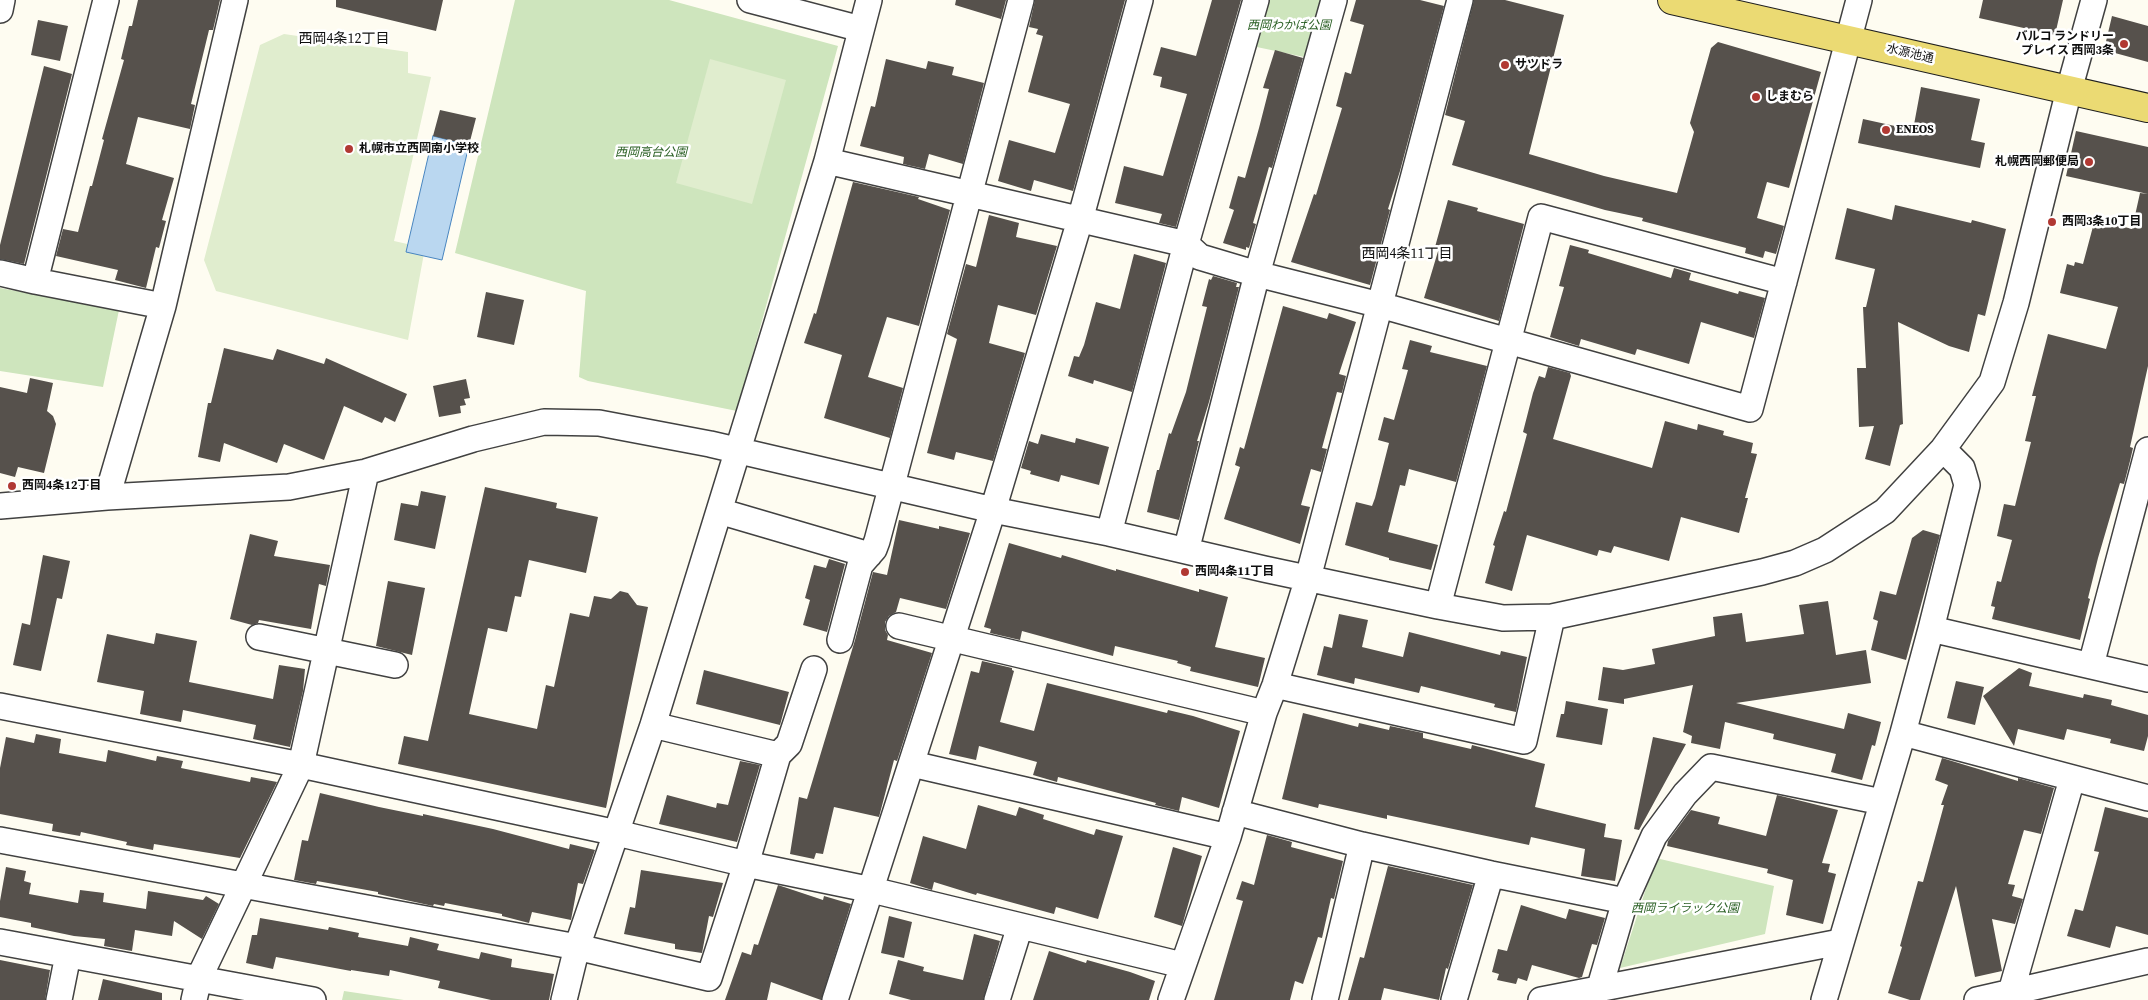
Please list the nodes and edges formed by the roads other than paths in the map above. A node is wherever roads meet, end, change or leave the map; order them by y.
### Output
1 (2, 0) edge
2 (106, 0) edge
3 (235, 0) edge
4 (750, 0) edge
5 (869, 0) edge
6 (1021, 0) edge
7 (1140, 0) edge
8 (1256, 0) edge
9 (1334, 0) edge
10 (1460, 0) edge
11 (1672, 0) edge
12 (1859, 0) edge
13 (2094, 0) edge
14 (0, 10) edge
15 (861, 29) junction
16 (1850, 40) junction
17 (2069, 90) junction
18 (2148, 108) edge
19 (827, 161) junction
20 (969, 193) junction
21 (1080, 220) junction
22 (1186, 244) junction
23 (0, 273) edge
24 (1257, 274) junction
25 (35, 281) junction
26 (1784, 282) junction
27 (1380, 305) junction
28 (163, 306) junction
29 (1508, 341) junction
30 (1943, 449) junction
31 (2148, 450) edge
32 (737, 451) junction
33 (366, 472) junction
34 (891, 485) junction
35 (107, 497) junction
36 (0, 506) edge
37 (994, 510) junction
38 (719, 511) junction
39 (1109, 533) junction
40 (1186, 551) junction
41 (870, 555) junction
42 (1308, 578) junction
43 (1438, 606) junction
44 (1552, 617) junction
45 (899, 626) dead end
46 (1932, 629) junction
47 (258, 637) dead end
48 (952, 639) junction
49 (840, 640) dead end
50 (326, 650) junction
51 (395, 665) dead end
52 (2091, 665) junction
53 (814, 669) dead end
54 (2148, 679) edge
55 (1275, 685) junction
56 (0, 706) edge
57 (1264, 713) junction
58 (653, 725) junction
59 (1903, 733) junction
60 (778, 755) junction
61 (912, 764) junction
62 (301, 765) junction
63 (2072, 780) junction
64 (2148, 798) edge
65 (1882, 802) junction
66 (1235, 812) junction
67 (617, 832) junction
68 (1228, 836) junction
69 (0, 840) edge
70 (1362, 845) junction
71 (746, 864) junction
72 (1491, 874) junction
73 (243, 886) junction
74 (872, 890) junction
75 (1625, 901) junction
76 (1020, 926) junction
77 (0, 942) edge
78 (1840, 942) junction
79 (577, 947) junction
80 (68, 955) junction
81 (2148, 961) edge
82 (1182, 964) junction
83 (197, 989) edge
84 (1599, 990) junction
85 (2012, 996) edge
86 (59, 1000) edge
87 (313, 1000) edge
88 (564, 1000) edge
89 (835, 1000) edge
90 (997, 1000) edge
91 (1171, 1000) edge
92 (1325, 1000) edge
93 (1454, 1000) edge
94 (1541, 1000) edge
95 (1824, 1000) edge
96 (1977, 1000) edge

1 - 14 street
2 - 25 street
3 - 28 street
4 - 15 street
5 - 15 street
6 - 20 street
7 - 21 street
8 - 22 street
9 - 24 street
10 - 27 street
11 - 16 main road, 水源池通
12 - 16 street
13 - 17 street
15 - 19 street
16 - 17 main road, 水源池通
16 - 26 street
17 - 18 main road, 水源池通
17 - 30 street
19 - 20 street
19 - 32 street
20 - 21 street
20 - 34 street
21 - 22 street
21 - 37 street
22 - 24 street
22 - 39 street
23 - 25 street
24 - 27 street
24 - 40 street
25 - 28 street
26 - 29 street
26 - 29 street
27 - 29 street
27 - 42 street
28 - 35 street
29 - 43 street
30 - 44 street
30 - 46 street
31 - 52 street
32 - 33 street
32 - 34 street
32 - 38 street
33 - 35 street
33 - 50 street
34 - 37 street
34 - 41 street
35 - 36 street
37 - 39 street
37 - 48 street
38 - 41 street
38 - 58 street
39 - 40 street
40 - 42 street
41 - 49 street
42 - 43 street
42 - 55 street
43 - 44 street
44 - 55 street
45 - 48 street
46 - 52 street
46 - 59 street
47 - 50 street
48 - 57 street
48 - 61 street
50 - 51 street
50 - 62 street
52 - 54 street
53 - 60 street
55 - 57 street
56 - 62 street
57 - 66 street
58 - 60 street
58 - 67 street
59 - 63 street
59 - 65 street
60 - 71 street
61 - 68 street
61 - 74 street
62 - 67 street
62 - 73 street
63 - 64 street
63 - 85 street
65 - 75 street
65 - 78 street
66 - 68 street
66 - 70 street
67 - 71 street
67 - 79 street
68 - 82 street
69 - 73 street
70 - 72 street
70 - 92 street
71 - 74 street
71 - 79 street
72 - 75 street
72 - 93 street
73 - 79 street
73 - 83 street
74 - 76 street
74 - 89 street
75 - 84 street
76 - 82 street
76 - 90 street
77 - 80 street
78 - 84 street
78 - 95 street
79 - 88 street
80 - 83 street
80 - 86 street
81 - 85 street
82 - 91 street
83 - 87 street
84 - 94 street
85 - 96 street

